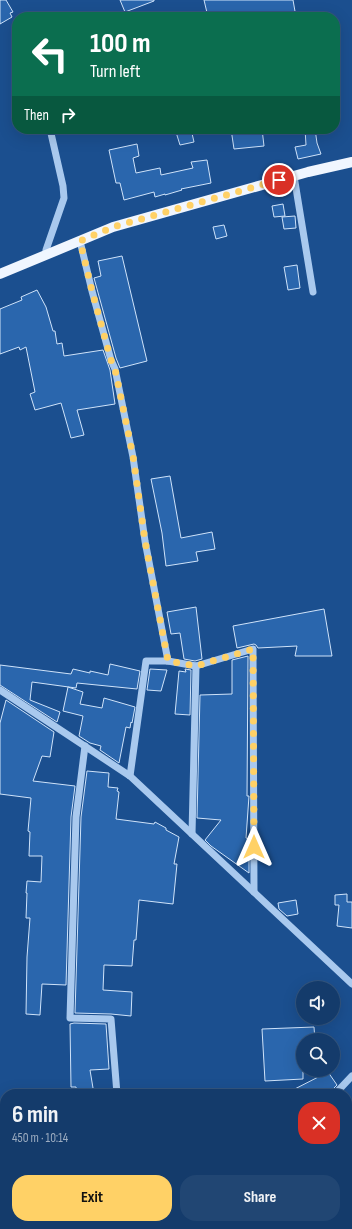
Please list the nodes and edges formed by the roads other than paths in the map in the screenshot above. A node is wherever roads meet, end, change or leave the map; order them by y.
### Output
1 (51, 134) edge
2 (352, 162) edge
3 (294, 176) junction
4 (80, 241) junction
5 (46, 250) dead end
6 (0, 274) edge
7 (313, 292) dead end
8 (168, 661) junction
9 (196, 666) junction
10 (0, 690) edge
11 (85, 746) junction
12 (130, 776) junction
13 (192, 834) junction
14 (254, 892) junction
15 (352, 984) edge
16 (352, 1076) edge
17 (117, 1089) edge
18 (340, 1089) edge

1 - 5 street
2 - 3 main road
3 - 4 main road
3 - 7 street
4 - 6 main road
4 - 8 street
8 - 9 street
8 - 12 street
9 - 13 street
9 - 14 street
10 - 11 street
11 - 12 street
11 - 17 street
12 - 13 street
13 - 14 street
14 - 15 street
16 - 18 street

